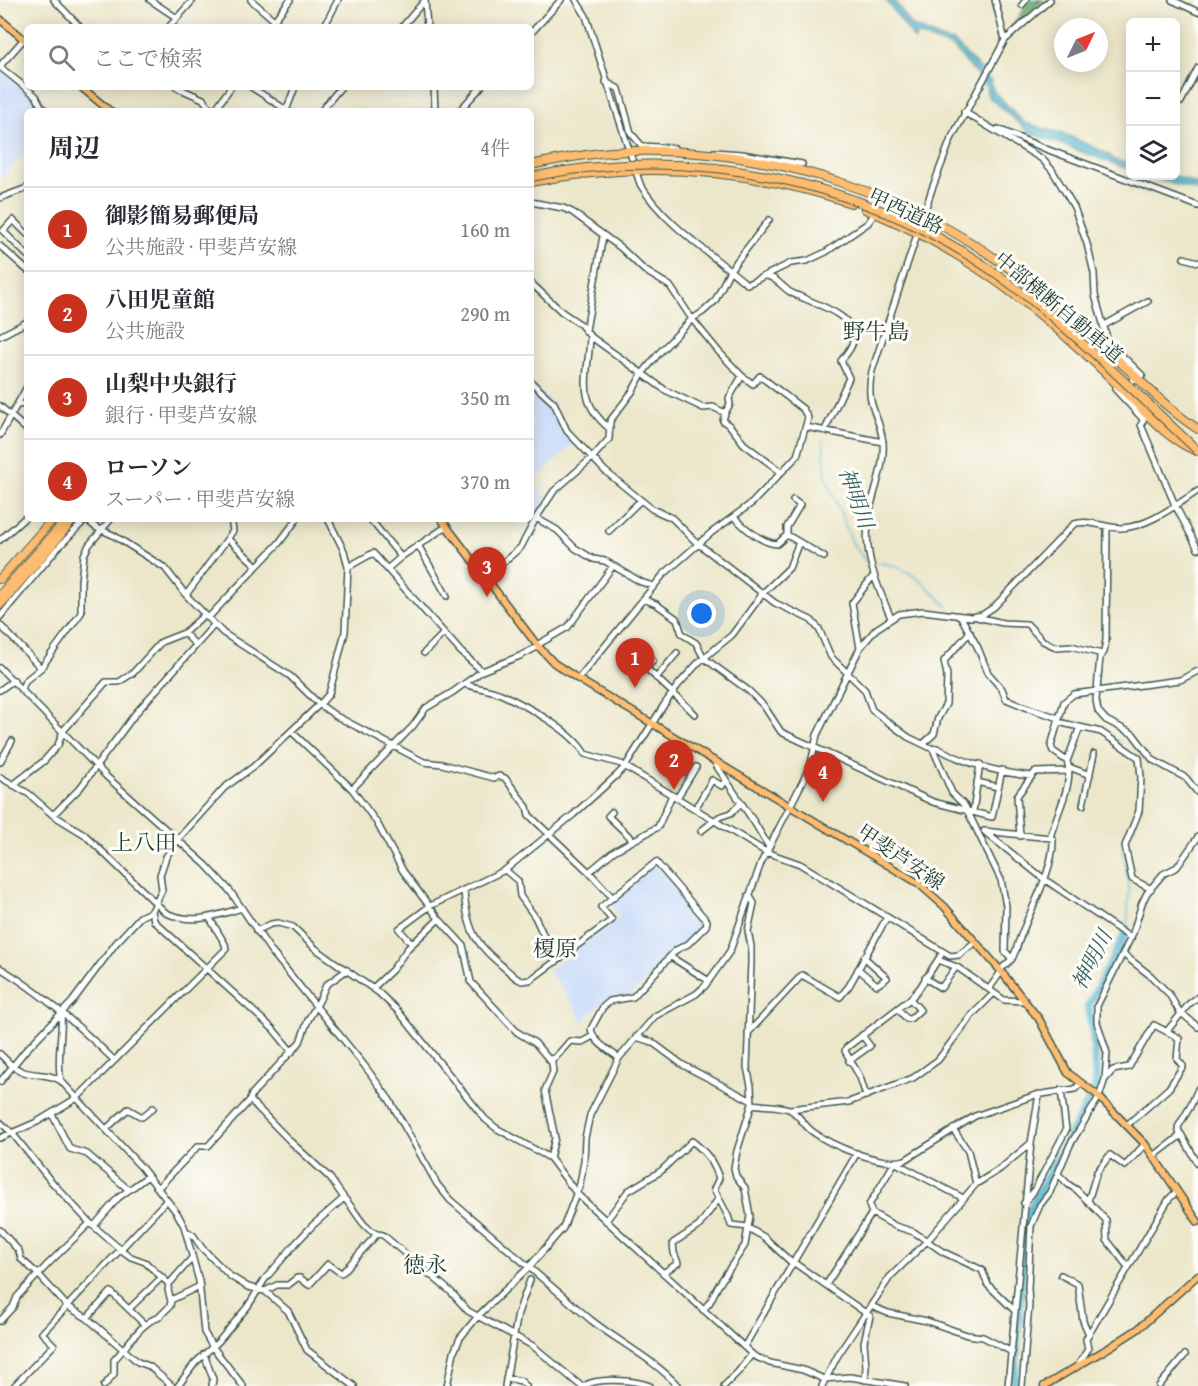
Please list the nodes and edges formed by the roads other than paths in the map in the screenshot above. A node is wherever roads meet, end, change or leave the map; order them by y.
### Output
1 (54, 0) edge
2 (150, 0) edge
3 (193, 0) edge
4 (251, 0) edge
5 (291, 0) edge
6 (338, 0) edge
7 (425, 0) edge
8 (561, 0) edge
9 (576, 0) edge
10 (995, 0) edge
11 (1021, 0) edge
12 (1026, 0) edge
13 (1050, 0) edge
14 (1172, 0) edge
15 (1198, 12) edge
16 (177, 18) junction
17 (0, 19) edge
18 (274, 20) junction
19 (77, 24) edge
20 (172, 24) edge
21 (271, 24) edge
22 (326, 24) edge
23 (405, 24) edge
24 (427, 24) edge
25 (534, 30) edge
26 (24, 38) edge
27 (1005, 40) junction
28 (24, 42) edge
29 (0, 66) edge
30 (1198, 68) edge
31 (606, 82) junction
32 (24, 86) edge
33 (29, 90) edge
34 (85, 90) edge
35 (183, 90) edge
36 (229, 90) edge
37 (256, 90) edge
38 (294, 90) edge
39 (338, 90) edge
40 (434, 90) edge
41 (478, 90) edge
42 (1181, 102) dead end
43 (44, 108) edge
44 (106, 108) edge
45 (210, 108) edge
46 (215, 108) edge
47 (284, 108) edge
48 (288, 108) edge
49 (324, 108) edge
50 (435, 108) edge
51 (462, 108) edge
52 (966, 111) junction
53 (988, 125) junction
54 (630, 151) junction
55 (534, 164) edge
56 (802, 164) dead end
57 (636, 170) junction
58 (534, 177) edge
59 (534, 182) edge
60 (24, 189) edge
61 (0, 198) edge
62 (534, 203) edge
63 (1198, 206) edge
64 (875, 213) junction
65 (923, 216) junction
66 (768, 220) dead end
67 (24, 231) edge
68 (918, 232) junction
69 (603, 236) junction
70 (0, 246) edge
71 (24, 253) edge
72 (1184, 258) dead end
73 (24, 259) edge
74 (1198, 262) edge
75 (20, 264) junction
76 (24, 267) edge
77 (730, 270) junction
78 (767, 276) junction
79 (534, 287) edge
80 (1148, 301) dead end
81 (692, 319) junction
82 (24, 324) edge
83 (1103, 326) junction
84 (588, 333) junction
85 (0, 336) edge
86 (1105, 344) junction
87 (642, 374) junction
88 (742, 376) junction
89 (1137, 378) junction
90 (534, 385) edge
91 (1118, 388) junction
92 (24, 392) edge
93 (24, 404) edge
94 (17, 405) junction
95 (0, 406) edge
96 (725, 413) junction
97 (11, 415) junction
98 (1144, 416) junction
99 (24, 427) edge
100 (806, 427) junction
101 (610, 429) junction
102 (1198, 429) edge
103 (825, 430) junction
104 (0, 435) edge
105 (883, 442) junction
106 (1198, 451) edge
107 (592, 458) junction
108 (781, 472) junction
109 (1198, 491) edge
110 (641, 500) junction
111 (793, 500) dead end
112 (1175, 505) junction
113 (734, 517) junction
114 (536, 518) junction
115 (24, 519) edge
116 (50, 522) edge
117 (68, 522) edge
118 (68, 522) edge
119 (69, 522) edge
120 (83, 522) edge
121 (90, 522) edge
122 (109, 522) edge
123 (232, 522) edge
124 (295, 522) edge
125 (330, 522) edge
126 (372, 522) edge
127 (444, 522) edge
128 (534, 522) edge
129 (534, 522) edge
130 (447, 526) junction
131 (1107, 527) junction
132 (102, 530) junction
133 (609, 531) dead end
134 (787, 535) junction
135 (228, 539) junction
136 (0, 540) edge
137 (799, 542) junction
138 (699, 543) junction
139 (418, 545) junction
140 (1198, 549) edge
141 (401, 557) junction
142 (824, 557) dead end
143 (258, 566) junction
144 (613, 566) junction
145 (348, 567) junction
146 (387, 569) junction
147 (874, 575) junction
148 (485, 578) junction
149 (0, 579) edge
150 (653, 586) junction
151 (763, 593) junction
152 (0, 595) edge
153 (186, 595) junction
154 (447, 596) dead end
155 (643, 599) junction
156 (0, 600) edge
157 (0, 605) edge
158 (206, 616) junction
159 (0, 617) edge
160 (961, 617) junction
161 (977, 617) junction
162 (891, 618) junction
163 (0, 625) edge
164 (214, 625) junction
165 (969, 632) junction
166 (184, 633) junction
167 (444, 633) junction
168 (196, 645) junction
169 (538, 646) junction
170 (860, 648) junction
171 (424, 653) dead end
172 (677, 653) dead end
173 (1102, 654) junction
174 (704, 658) junction
175 (653, 661) dead end
176 (0, 668) edge
177 (41, 668) junction
178 (482, 671) junction
179 (1198, 671) edge
180 (847, 673) junction
181 (656, 678) junction
182 (578, 679) junction
183 (14, 680) junction
184 (464, 684) junction
185 (22, 689) junction
186 (0, 690) edge
187 (1097, 690) junction
188 (672, 693) junction
189 (319, 704) junction
190 (695, 714) dead end
191 (1059, 720) junction
192 (652, 724) junction
193 (1080, 727) junction
194 (291, 730) junction
195 (63, 731) junction
196 (12, 741) dead end
197 (923, 744) junction
198 (394, 747) junction
199 (814, 747) junction
200 (1145, 747) junction
201 (933, 749) junction
202 (1094, 754) dead end
203 (1139, 758) junction
204 (0, 762) edge
205 (717, 762) junction
206 (980, 764) junction
207 (95, 765) junction
208 (625, 766) junction
209 (1068, 766) junction
210 (696, 767) dead end
211 (1002, 770) junction
212 (1032, 776) junction
213 (1090, 776) junction
214 (0, 777) edge
215 (726, 780) junction
216 (977, 782) junction
217 (13, 785) junction
218 (998, 787) junction
219 (352, 789) junction
220 (1198, 793) edge
221 (674, 797) junction
222 (741, 802) junction
223 (1083, 805) dead end
224 (790, 806) junction
225 (696, 809) junction
226 (612, 812) dead end
227 (971, 812) junction
228 (53, 815) junction
229 (716, 820) junction
230 (973, 820) junction
231 (701, 831) dead end
232 (984, 831) junction
233 (549, 834) junction
234 (1020, 836) junction
235 (1198, 837) edge
236 (1050, 838) junction
237 (178, 839) junction
238 (633, 840) junction
239 (768, 850) junction
240 (505, 870) junction
241 (589, 872) junction
242 (1044, 879) junction
243 (1151, 889) junction
244 (464, 891) junction
245 (749, 895) junction
246 (613, 898) junction
247 (155, 905) junction
248 (430, 906) junction
249 (242, 908) junction
250 (152, 911) junction
251 (209, 917) junction
252 (887, 917) junction
253 (440, 919) junction
254 (256, 931) junction
255 (1131, 938) junction
256 (975, 942) junction
257 (412, 944) junction
258 (943, 952) junction
259 (1123, 954) junction
260 (671, 957) junction
261 (864, 957) junction
262 (1012, 959) junction
263 (938, 960) junction
264 (556, 962) junction
265 (956, 967) junction
266 (0, 968) edge
267 (206, 969) junction
268 (858, 969) junction
269 (347, 970) junction
270 (1001, 971) junction
271 (926, 978) junction
272 (710, 981) junction
273 (373, 988) junction
274 (992, 991) junction
275 (1198, 996) edge
276 (910, 999) junction
277 (1024, 1001) junction
278 (316, 1007) junction
279 (898, 1009) junction
280 (1182, 1013) junction
281 (61, 1014) junction
282 (1198, 1027) edge
283 (1167, 1031) junction
284 (748, 1033) junction
285 (862, 1035) junction
286 (593, 1036) junction
287 (636, 1037) junction
288 (292, 1052) junction
289 (0, 1054) edge
290 (619, 1058) junction
291 (550, 1059) junction
292 (114, 1060) junction
293 (849, 1061) junction
294 (13, 1066) junction
295 (1105, 1079) junction
296 (61, 1081) junction
297 (0, 1082) edge
298 (1081, 1083) junction
299 (1198, 1089) edge
300 (1061, 1090) junction
301 (1040, 1094) junction
302 (1098, 1095) junction
303 (866, 1096) junction
304 (77, 1098) junction
305 (250, 1100) junction
306 (1195, 1101) edge
307 (751, 1102) junction
308 (153, 1108) dead end
309 (790, 1109) junction
310 (52, 1114) junction
311 (0, 1122) edge
312 (1127, 1125) junction
313 (106, 1129) junction
314 (952, 1129) junction
315 (12, 1133) junction
316 (1180, 1134) junction
317 (0, 1137) edge
318 (1031, 1143) junction
319 (1144, 1144) junction
320 (857, 1153) junction
321 (1154, 1156) junction
322 (550, 1158) junction
323 (896, 1163) junction
324 (1198, 1164) edge
325 (1058, 1174) junction
326 (148, 1176) junction
327 (976, 1184) junction
328 (158, 1188) junction
329 (129, 1191) junction
330 (1177, 1191) junction
331 (577, 1194) junction
332 (344, 1198) junction
333 (719, 1198) junction
334 (963, 1198) junction
335 (167, 1200) junction
336 (1088, 1201) junction
337 (1024, 1204) junction
338 (872, 1213) junction
339 (606, 1221) junction
340 (1198, 1222) edge
341 (92, 1224) junction
342 (748, 1228) junction
343 (0, 1230) edge
344 (186, 1231) junction
345 (376, 1234) junction
346 (928, 1240) junction
347 (120, 1249) junction
348 (192, 1258) junction
349 (793, 1262) junction
350 (529, 1267) junction
351 (1128, 1267) junction
352 (663, 1273) junction
353 (39, 1275) junction
354 (1061, 1275) dead end
355 (1198, 1275) edge
356 (162, 1277) junction
357 (530, 1280) dead end
358 (170, 1284) junction
359 (826, 1285) junction
360 (200, 1286) junction
361 (256, 1290) junction
362 (265, 1291) junction
363 (171, 1300) junction
364 (871, 1305) junction
365 (67, 1306) junction
366 (130, 1308) junction
367 (703, 1310) junction
368 (1015, 1311) junction
369 (866, 1313) junction
370 (478, 1316) junction
371 (87, 1318) junction
372 (0, 1321) edge
373 (144, 1324) junction
374 (1089, 1334) junction
375 (514, 1336) junction
376 (212, 1346) junction
377 (744, 1347) junction
378 (125, 1349) junction
379 (1012, 1352) junction
380 (204, 1354) junction
381 (752, 1354) junction
382 (1185, 1355) dead end
383 (1077, 1367) junction
384 (506, 1378) junction
385 (826, 1379) junction
386 (870, 1382) edge
387 (14, 1386) edge
388 (104, 1386) edge
389 (172, 1386) edge
390 (178, 1386) edge
391 (212, 1386) edge
392 (243, 1386) edge
393 (354, 1386) edge
394 (447, 1386) edge
395 (505, 1386) edge
396 (526, 1386) edge
397 (582, 1386) edge
398 (650, 1386) edge
399 (678, 1386) edge
400 (724, 1386) edge
401 (822, 1386) edge
402 (904, 1386) edge
403 (1008, 1386) edge
404 (1022, 1386) edge
405 (1044, 1386) edge
406 (1159, 1386) edge

1 - 19 street
2 - 16 street
3 - 16 street
4 - 18 street
5 - 18 street
6 - 22 street
7 - 23 street
7 - 24 street
8 - 25 street
9 - 31 street
10 - 27 street
11 - 12 street
13 - 27 street
14 - 15 street
16 - 20 street
17 - 26 main road
18 - 21 street
27 - 52 street
28 - 29 street
29 - 32 street
30 - 42 street
31 - 54 street
31 - 56 street
33 - 43 street
34 - 44 main road
35 - 45 street
36 - 46 street
37 - 47 street
38 - 48 street
39 - 49 street
40 - 50 street
41 - 51 street
52 - 53 street
52 - 65 street
53 - 63 street
53 - 83 street
54 - 55 highway, 甲西道路
54 - 57 street
54 - 65 highway, 甲西道路
57 - 59 highway, 甲西道路
57 - 64 highway, 甲西道路
57 - 77 street
58 - 106 highway, 中部横断自動車道, bridge
60 - 61 street
62 - 69 street
64 - 68 highway, 甲西道路
64 - 78 street
65 - 68 street
65 - 86 highway, 甲西道路
66 - 77 street
67 - 71 street
68 - 91 highway, 甲西道路
68 - 105 street
69 - 81 street
69 - 84 street
70 - 75 street
72 - 74 street
73 - 75 street
75 - 76 street
77 - 78 street
77 - 81 street
78 - 103 street
79 - 84 street
80 - 83 street
81 - 87 street
81 - 88 street
82 - 85 street
83 - 86 street
84 - 87 street
84 - 101 street
86 - 89 highway, 甲西道路
87 - 96 street
87 - 101 street
88 - 96 street
88 - 100 street
89 - 91 street
89 - 102 highway, 甲西道路
90 - 107 street
91 - 98 highway, 甲西道路
92 - 94 street
93 - 94 street
94 - 97 street
95 - 97 street
96 - 108 street
97 - 99 street
97 - 104 street
98 - 106 highway, 甲西道路
98 - 112 street
100 - 103 street
100 - 108 street
101 - 107 street
103 - 105 street
105 - 147 street
107 - 110 street
107 - 114 street
108 - 113 street
109 - 112 street
110 - 133 street
110 - 138 street
111 - 134 street
112 - 131 street
112 - 140 street
113 - 134 street
113 - 138 street
114 - 128 street
114 - 144 street
115 - 136 street
116 - 149 highway
117 - 152 highway
118 - 156 highway
119 - 157 highway
120 - 159 street
121 - 132 street
122 - 132 street
123 - 135 street
124 - 143 street
125 - 145 street
126 - 141 street
127 - 130 main road, 甲斐芦安線
129 - 148 street
130 - 139 street
130 - 148 main road, 甲斐芦安線
131 - 161 street
131 - 173 street
132 - 153 street
132 - 177 street
134 - 137 street
135 - 143 street
135 - 153 street
137 - 142 street
137 - 151 street
138 - 150 street
138 - 151 street
139 - 141 street
139 - 154 street
141 - 146 street
143 - 158 street
144 - 150 street
144 - 169 street
145 - 146 street
145 - 189 street
146 - 167 street
147 - 162 street
147 - 170 street
148 - 169 main road, 甲斐芦安線
150 - 155 street
151 - 174 street
151 - 180 street
153 - 158 street
155 - 174 street
155 - 182 street
158 - 164 street
158 - 166 street
160 - 161 street
160 - 162 street
160 - 165 street
161 - 173 street
162 - 170 street
163 - 177 street
164 - 168 street
164 - 189 street
165 - 191 street
165 - 197 street
166 - 168 street
166 - 195 street
167 - 171 street
167 - 178 street
168 - 207 street
169 - 178 street
169 - 182 main road, 甲斐芦安線
170 - 180 street
172 - 181 street
173 - 187 street
174 - 188 street
174 - 199 street
175 - 181 street
176 - 183 street
177 - 185 street
178 - 184 street
179 - 187 street
180 - 197 street
180 - 199 street
181 - 188 street
182 - 192 main road, 甲斐芦安線
183 - 185 street
183 - 186 street
184 - 198 street
184 - 208 street
185 - 195 street
187 - 191 street
187 - 200 street
188 - 190 street
188 - 192 street
189 - 194 street
189 - 198 street
191 - 193 street
191 - 209 street
192 - 205 main road, 甲斐芦安線
192 - 208 street
193 - 203 street
193 - 209 street
194 - 219 street
194 - 237 street
195 - 207 street
195 - 217 street
196 - 204 street
197 - 201 street
198 - 219 street
198 - 233 street
199 - 224 street
199 - 227 street
200 - 203 street
200 - 220 street
201 - 206 street
201 - 227 street
202 - 213 street
203 - 243 street
205 - 215 street
205 - 224 main road, 甲斐芦安線
206 - 211 street
206 - 216 street
207 - 228 street
207 - 237 street
208 - 221 street
208 - 233 street
209 - 212 street
209 - 213 street
209 - 236 street
210 - 221 street
211 - 212 street
211 - 218 street
212 - 234 street
213 - 223 street
214 - 217 street
215 - 222 street
215 - 225 street
216 - 218 street
216 - 227 street
217 - 228 street
218 - 227 street
219 - 248 street
221 - 225 street
221 - 238 street
222 - 229 street
222 - 239 street
224 - 239 street
224 - 256 main road, 甲斐芦安線
225 - 229 street
226 - 238 street
227 - 230 street
228 - 247 street
229 - 231 street
229 - 239 street
230 - 232 street
230 - 262 street
232 - 234 street
232 - 242 street
233 - 240 street
233 - 241 street
234 - 236 street
235 - 243 street
236 - 242 street
237 - 247 street
237 - 249 street
238 - 241 street
239 - 245 street
239 - 252 street
240 - 244 street
240 - 264 street
241 - 246 street
242 - 255 street
242 - 262 street
243 - 255 street
244 - 248 street
244 - 264 street
245 - 272 street
245 - 284 street
246 - 260 street
246 - 264 street
247 - 250 street
247 - 251 street
248 - 253 street
248 - 257 street
249 - 251 street
249 - 254 street
250 - 267 street
250 - 281 street
251 - 267 street
252 - 258 street
252 - 261 street
253 - 257 street
253 - 291 street
254 - 269 street
254 - 278 street
255 - 259 street
256 - 258 street
256 - 270 main road, 甲斐芦安線
257 - 273 street
258 - 263 street
259 - 280 street
259 - 295 street
260 - 272 street
260 - 286 street
261 - 268 street
261 - 268 street
262 - 270 street
263 - 265 street
263 - 271 street
265 - 271 street
265 - 274 street
266 - 281 street
267 - 288 street
267 - 292 street
268 - 284 street
269 - 273 street
269 - 278 street
270 - 274 street
270 - 277 main road, 甲斐芦安線
271 - 276 street
272 - 287 street
273 - 322 street
274 - 277 street
274 - 303 street
275 - 280 street
276 - 279 street
276 - 279 street
277 - 298 main road, 甲斐芦安線
278 - 288 street
278 - 350 street
279 - 285 street
280 - 282 street
280 - 283 street
281 - 292 street
281 - 294 street
281 - 296 street
283 - 295 street
283 - 312 street
284 - 307 street
285 - 293 street
285 - 293 street
286 - 290 street
286 - 291 street
287 - 290 street
287 - 307 street
288 - 305 street
289 - 294 street
290 - 331 street
291 - 322 street
292 - 304 street
293 - 303 street
294 - 296 street
294 - 297 street
295 - 302 street
296 - 304 street
298 - 300 street
298 - 302 main road, 甲斐芦安線
299 - 306 street
300 - 301 street
300 - 337 street
301 - 314 street
301 - 318 street
302 - 312 main road, 甲斐芦安線
302 - 325 street
303 - 309 street
304 - 310 street
304 - 313 street
305 - 328 street
305 - 332 street
306 - 316 street
307 - 309 street
307 - 342 street
308 - 313 street
309 - 320 street
310 - 315 street
310 - 329 street
311 - 315 street
312 - 319 main road, 甲斐芦安線
313 - 326 street
314 - 323 street
314 - 327 street
315 - 317 street
315 - 341 street
316 - 321 street
316 - 324 street
318 - 327 street
318 - 337 street
319 - 321 main road, 甲斐芦安線
319 - 336 street
320 - 323 street
320 - 349 street
321 - 330 main road, 甲斐芦安線
322 - 331 street
323 - 334 street
323 - 338 street
325 - 336 street
325 - 404 street
326 - 328 street
326 - 329 street
327 - 334 street
328 - 335 street
329 - 341 street
330 - 340 main road, 甲斐芦安線
330 - 351 street
331 - 339 street
331 - 350 street
332 - 345 street
332 - 361 street
333 - 339 street
333 - 342 street
333 - 352 street
334 - 346 street
335 - 344 street
335 - 347 street
336 - 351 street
337 - 368 street
338 - 346 street
338 - 359 street
339 - 352 street
341 - 347 street
341 - 353 street
342 - 349 street
342 - 367 street
343 - 353 street
344 - 348 street
344 - 361 street
345 - 362 street
345 - 370 street
346 - 364 street
346 - 368 street
347 - 356 street
347 - 365 street
348 - 358 street
348 - 360 street
349 - 359 street
349 - 377 street
350 - 370 street
350 - 399 street
351 - 374 street
352 - 367 street
353 - 365 street
353 - 372 street
354 - 374 street
355 - 383 main road
356 - 358 street
356 - 366 street
357 - 375 street
358 - 363 street
359 - 369 street
360 - 363 street
360 - 376 street
361 - 362 street
361 - 376 street
362 - 393 street
363 - 373 street
364 - 369 street
364 - 379 street
365 - 371 street
365 - 387 street
366 - 371 street
366 - 373 street
367 - 377 street
368 - 379 street
369 - 385 street
369 - 386 street
370 - 375 street
370 - 394 street
371 - 378 street
373 - 378 street
374 - 383 street
375 - 384 street
375 - 397 street
376 - 380 street
376 - 392 street
377 - 381 street
378 - 388 street
378 - 389 street
379 - 403 street
380 - 390 street
380 - 391 street
381 - 385 street
381 - 400 street
382 - 406 street
383 - 405 main road
384 - 395 street
384 - 396 street
385 - 386 street
385 - 401 street
386 - 402 street
397 - 398 street

